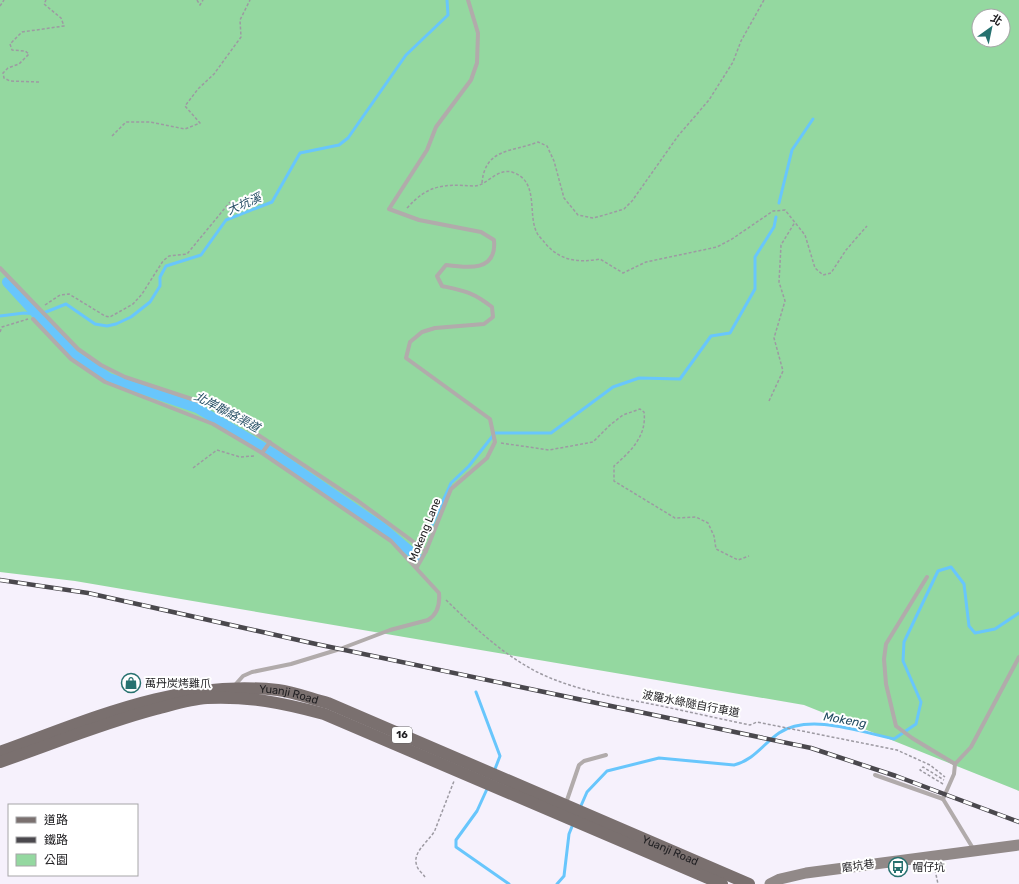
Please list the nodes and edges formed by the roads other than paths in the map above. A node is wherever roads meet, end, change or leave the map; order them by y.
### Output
1 (468, 0) edge
2 (0, 268) edge
3 (32, 319) road end
4 (270, 442) junction
5 (262, 453) junction
6 (426, 551) junction
7 (417, 567) junction
8 (927, 577) dead end
9 (1019, 657) edge
10 (232, 688) junction
11 (0, 752) edge
12 (606, 755) dead end
13 (0, 762) edge
14 (955, 764) junction
15 (875, 775) dead end
16 (943, 799) junction
17 (564, 810) junction
18 (589, 821) junction
19 (1015, 845) edge
20 (974, 850) junction
21 (722, 884) edge
22 (749, 884) edge
23 (770, 884) edge

1 - 6 lane, Mokeng Lane
2 - 4 lane
3 - 5 lane
4 - 5 lane
4 - 6 lane
5 - 7 lane
6 - 7 lane, Mokeng Lane
7 - 10 lane, Mokeng Lane
8 - 14 lane
9 - 14 lane
10 - 11 main road, Yuanji Road / 16
10 - 17 main road, Yuanji Road / 16
12 - 17 lane
13 - 17 main road, Yuanji Road / 16
14 - 16 lane
15 - 16 lane
16 - 20 lane
17 - 18 main road, 16
18 - 21 main road, Yuanji Road / 16
18 - 22 main road, Yuanji Road / 16
19 - 20 street, 磨坑巷
20 - 23 street, 磨坑巷

